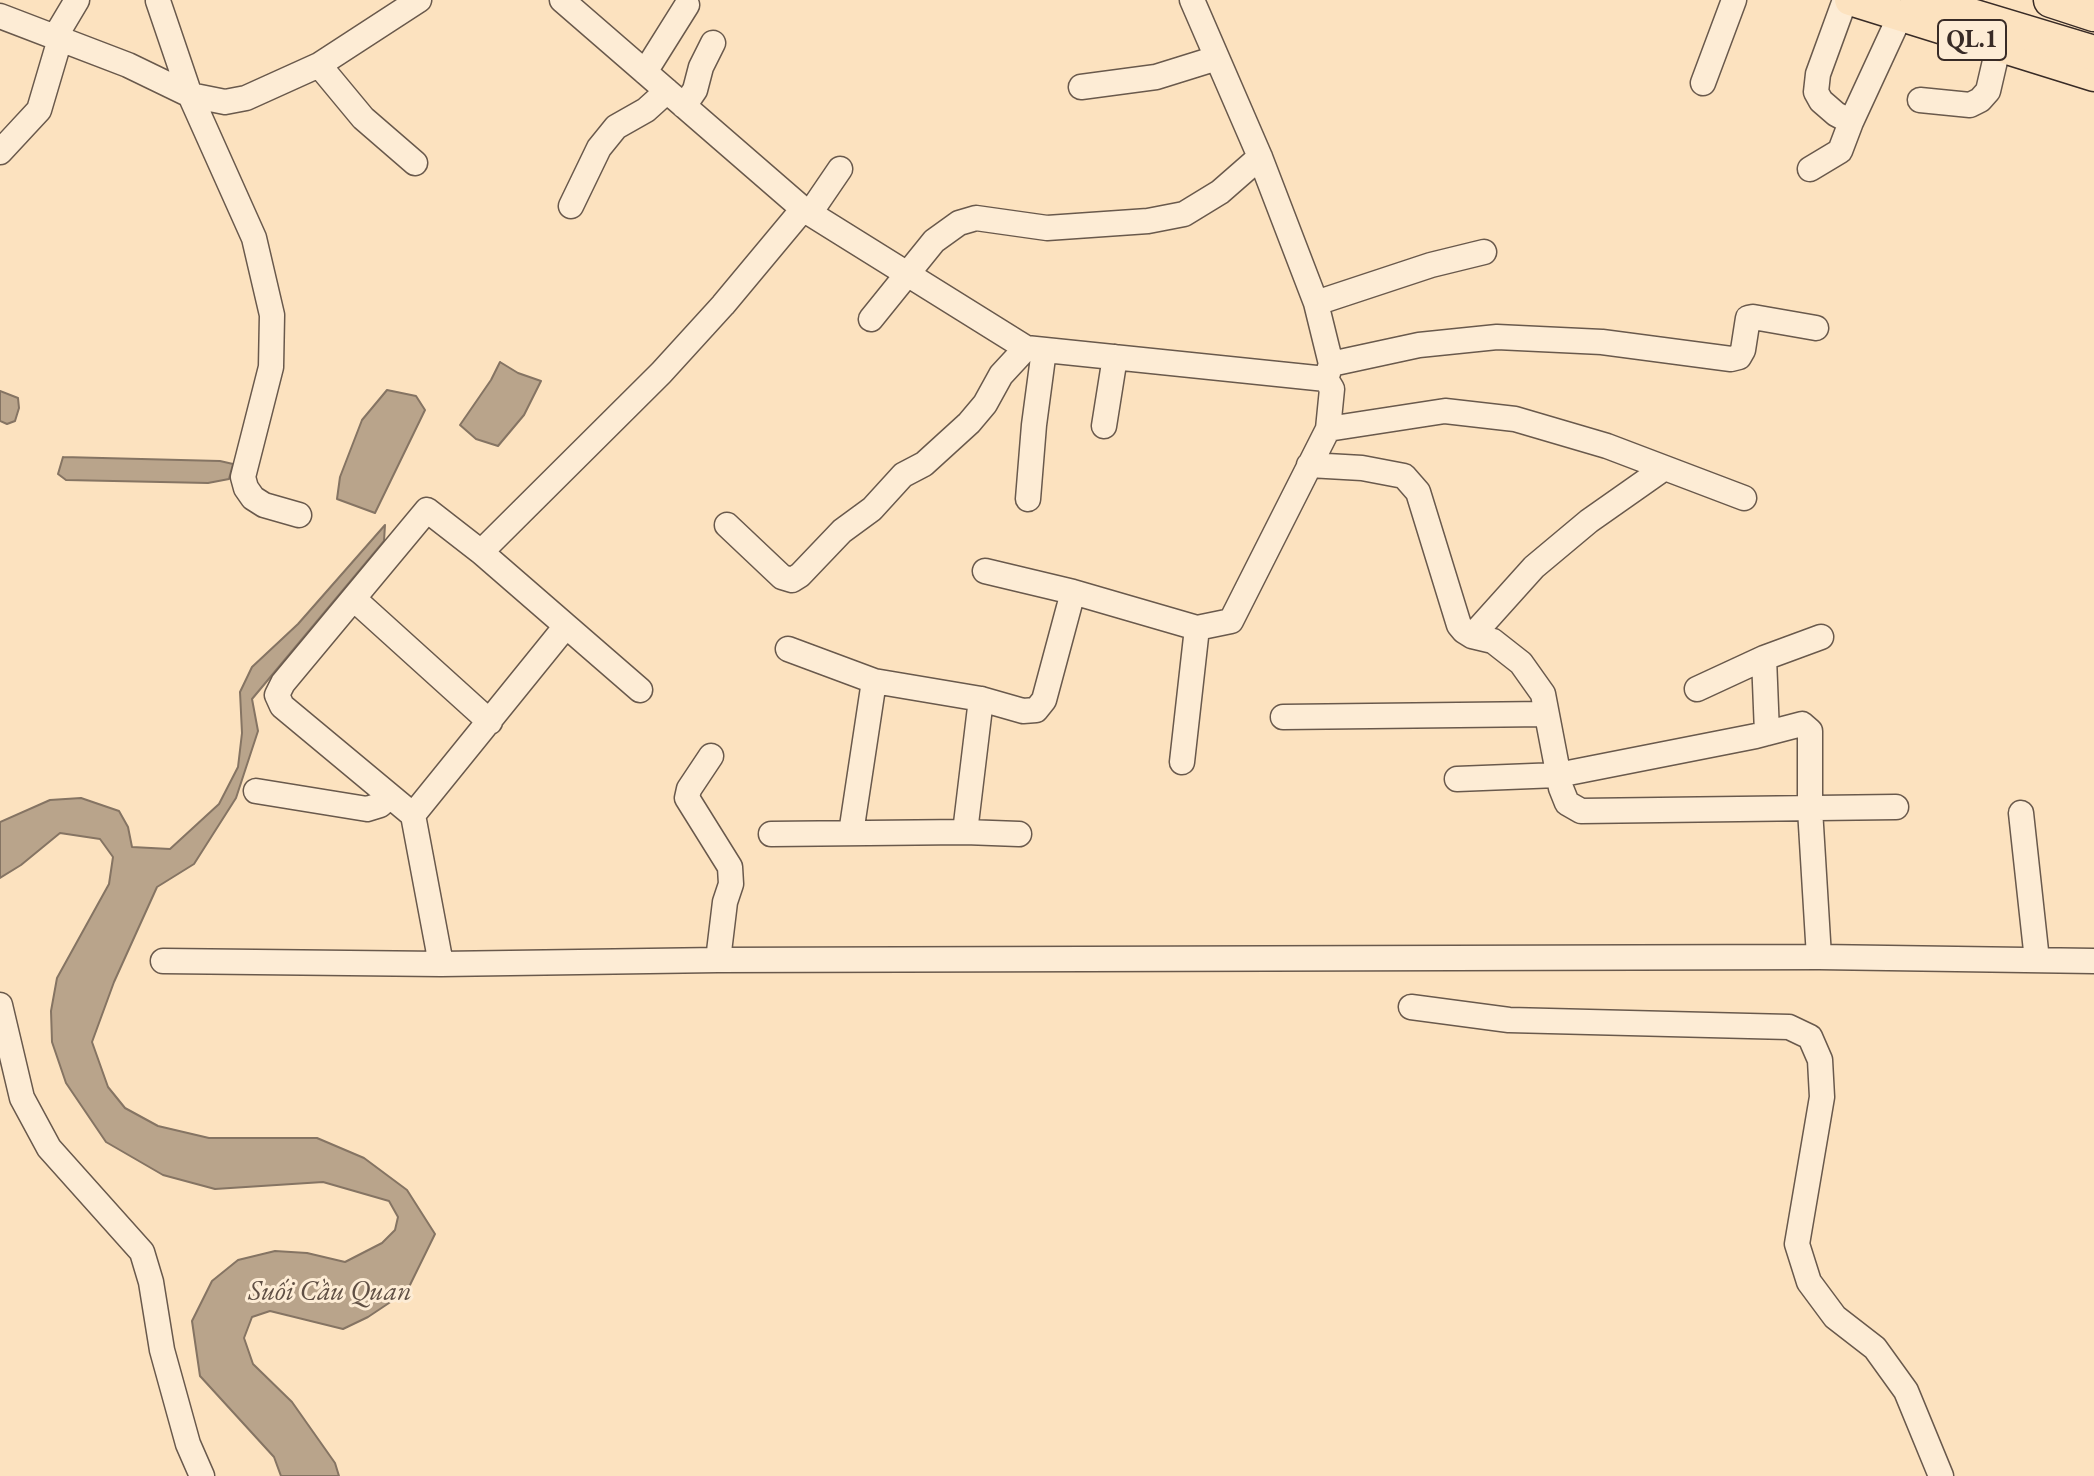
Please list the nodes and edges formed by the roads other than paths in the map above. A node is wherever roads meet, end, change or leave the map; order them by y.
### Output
1 (77, 0) edge
2 (419, 0) edge
3 (562, 0) edge
4 (1192, 0) edge
5 (1734, 0) edge
6 (1848, 0) edge
7 (2051, 0) edge
8 (158, 1) edge
9 (687, 5) dead end
10 (1909, 8) edge
11 (2094, 14) edge
12 (0, 16) edge
13 (57, 38) junction
14 (713, 43) dead end
15 (1998, 48) junction
16 (1217, 58) junction
17 (2085, 62) edge
18 (319, 65) junction
19 (645, 72) junction
20 (1703, 83) dead end
21 (1081, 87) dead end
22 (190, 95) junction
23 (676, 98) junction
24 (1920, 100) dead end
25 (1851, 122) junction
26 (0, 152) edge
27 (1260, 157) junction
28 (415, 163) dead end
29 (840, 169) dead end
30 (1810, 169) dead end
31 (571, 206) dead end
32 (807, 211) junction
33 (1484, 252) dead end
34 (909, 273) junction
35 (1316, 303) junction
36 (871, 319) dead end
37 (1816, 328) dead end
38 (1035, 349) junction
39 (1115, 357) junction
40 (1328, 372) junction
41 (1104, 426) dead end
42 (1328, 429) junction
43 (1309, 465) junction
44 (1663, 469) junction
45 (1744, 498) dead end
46 (1028, 499) dead end
47 (299, 515) dead end
48 (727, 525) dead end
49 (481, 552) junction
50 (985, 571) dead end
51 (1073, 592) junction
52 (354, 599) junction
53 (566, 626) junction
54 (1197, 628) junction
55 (1472, 636) junction
56 (1821, 637) dead end
57 (788, 649) dead end
58 (1764, 658) junction
59 (874, 681) junction
60 (1697, 689) dead end
61 (640, 690) dead end
62 (981, 699) junction
63 (1546, 714) junction
64 (1283, 717) dead end
65 (490, 722) junction
66 (1767, 733) junction
67 (711, 756) dead end
68 (1182, 762) dead end
69 (1558, 775) junction
70 (1457, 779) dead end
71 (256, 791) dead end
72 (390, 796) junction
73 (1896, 807) dead end
74 (1810, 809) junction
75 (2021, 813) dead end
76 (413, 815) junction
77 (965, 832) junction
78 (851, 833) junction
79 (771, 834) dead end
80 (1019, 834) dead end
81 (1819, 957) junction
82 (718, 960) junction
83 (2037, 960) junction
84 (163, 961) dead end
85 (2094, 961) edge
86 (441, 964) junction
87 (0, 1005) edge
88 (1411, 1007) dead end
89 (202, 1476) edge
90 (1941, 1476) edge

1 - 13 street
2 - 18 street
3 - 19 street
4 - 16 street
5 - 20 street
6 - 10 main road, QL.1
6 - 25 street
7 - 11 highway
8 - 22 street
9 - 19 street
10 - 15 main road, QL.1
10 - 17 highway, QL.1
10 - 25 street
12 - 13 street
13 - 22 street
13 - 26 street
14 - 23 street
15 - 17 main road, QL.1
15 - 24 street
16 - 21 street
16 - 27 street
18 - 22 street
18 - 28 street
19 - 23 street
22 - 47 street
23 - 31 street
23 - 32 street
25 - 30 street
27 - 34 street
27 - 35 street
29 - 32 street
32 - 34 street
32 - 49 street
33 - 35 street
34 - 36 street
34 - 38 street
35 - 40 street
37 - 40 street
38 - 39 street
38 - 46 street
38 - 48 street
39 - 40 street
39 - 41 street
40 - 42 street
42 - 43 street
42 - 44 street
43 - 54 street
43 - 55 street
44 - 45 street
44 - 55 street
49 - 52 street
49 - 53 street
50 - 51 street
51 - 54 street
51 - 62 street
52 - 65 street
52 - 72 street
53 - 61 street
53 - 65 street
54 - 68 street
55 - 63 street
56 - 58 street
57 - 59 street
58 - 60 street
58 - 66 street
59 - 62 street
59 - 78 street
62 - 77 street
63 - 64 street
63 - 69 street
65 - 76 street
66 - 69 street
66 - 74 street
67 - 82 street
69 - 70 street
69 - 74 street
71 - 72 street
72 - 76 street
73 - 74 street
74 - 81 street
75 - 83 street
76 - 86 street
77 - 78 street
77 - 80 street
78 - 79 street
81 - 82 street
81 - 83 street
82 - 86 street
83 - 85 street
84 - 86 street
87 - 89 street
88 - 90 street

